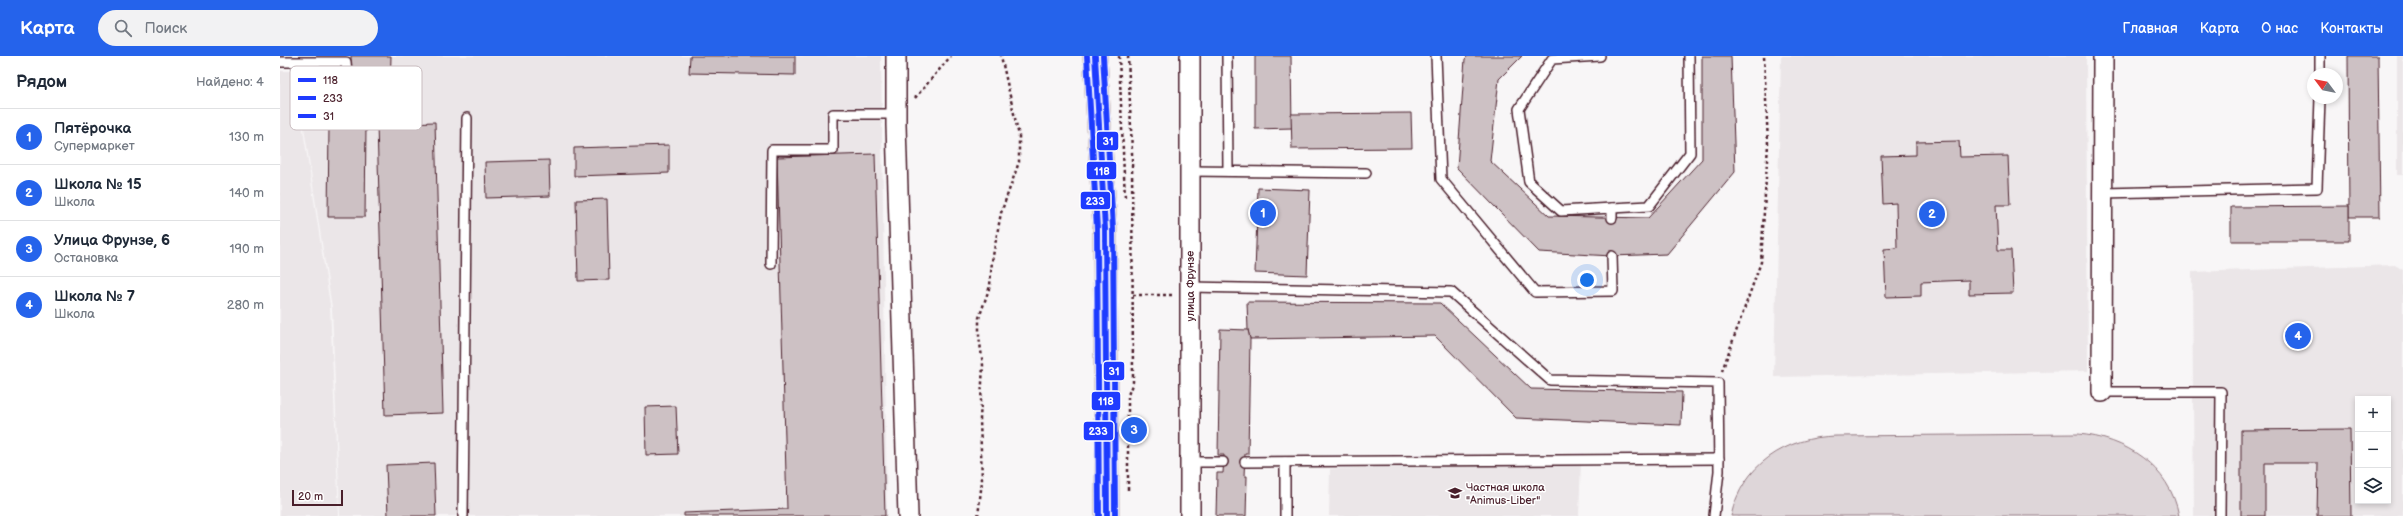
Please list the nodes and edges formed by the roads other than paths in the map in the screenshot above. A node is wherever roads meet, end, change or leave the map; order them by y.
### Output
1 (896, 56) edge
2 (1096, 56) edge
3 (1190, 56) edge
4 (1227, 56) edge
5 (1436, 56) edge
6 (1600, 56) edge
7 (1689, 56) edge
8 (2103, 56) edge
9 (2320, 56) edge
10 (280, 62) edge
11 (346, 66) edge
12 (2320, 68) edge
13 (2320, 104) edge
14 (896, 114) junction
15 (466, 118) dead end
16 (1190, 171) junction
17 (1228, 171) junction
18 (1366, 173) dead end
19 (2103, 193) junction
20 (1612, 208) junction
21 (1612, 218) dead end
22 (1612, 256) dead end
23 (771, 264) dead end
24 (1190, 291) junction
25 (2102, 392) joint
26 (1719, 459) junction
27 (1190, 462) junction
28 (1223, 462) dead end
29 (1245, 462) dead end
30 (1285, 462) junction
31 (463, 516) edge
32 (908, 516) edge
33 (1107, 516) edge
34 (1190, 516) edge
35 (1285, 516) edge
36 (1714, 516) edge
37 (2220, 516) edge

1 - 14 street
2 - 33 main road
3 - 16 street, улица Фрунзе
4 - 17 lane
5 - 22 lane
6 - 20 lane
7 - 20 lane
8 - 19 street
9 - 12 lane
10 - 11 lane
13 - 19 lane
14 - 23 lane
14 - 32 street
15 - 31 lane
16 - 17 lane
16 - 24 street, улица Фрунзе
17 - 18 lane
19 - 25 street
20 - 21 lane
24 - 26 lane
24 - 27 street, улица Фрунзе
25 - 37 lane
26 - 30 lane
26 - 36 lane
27 - 28 lane
27 - 34 street, улица Фрунзе
29 - 30 lane
30 - 35 lane

